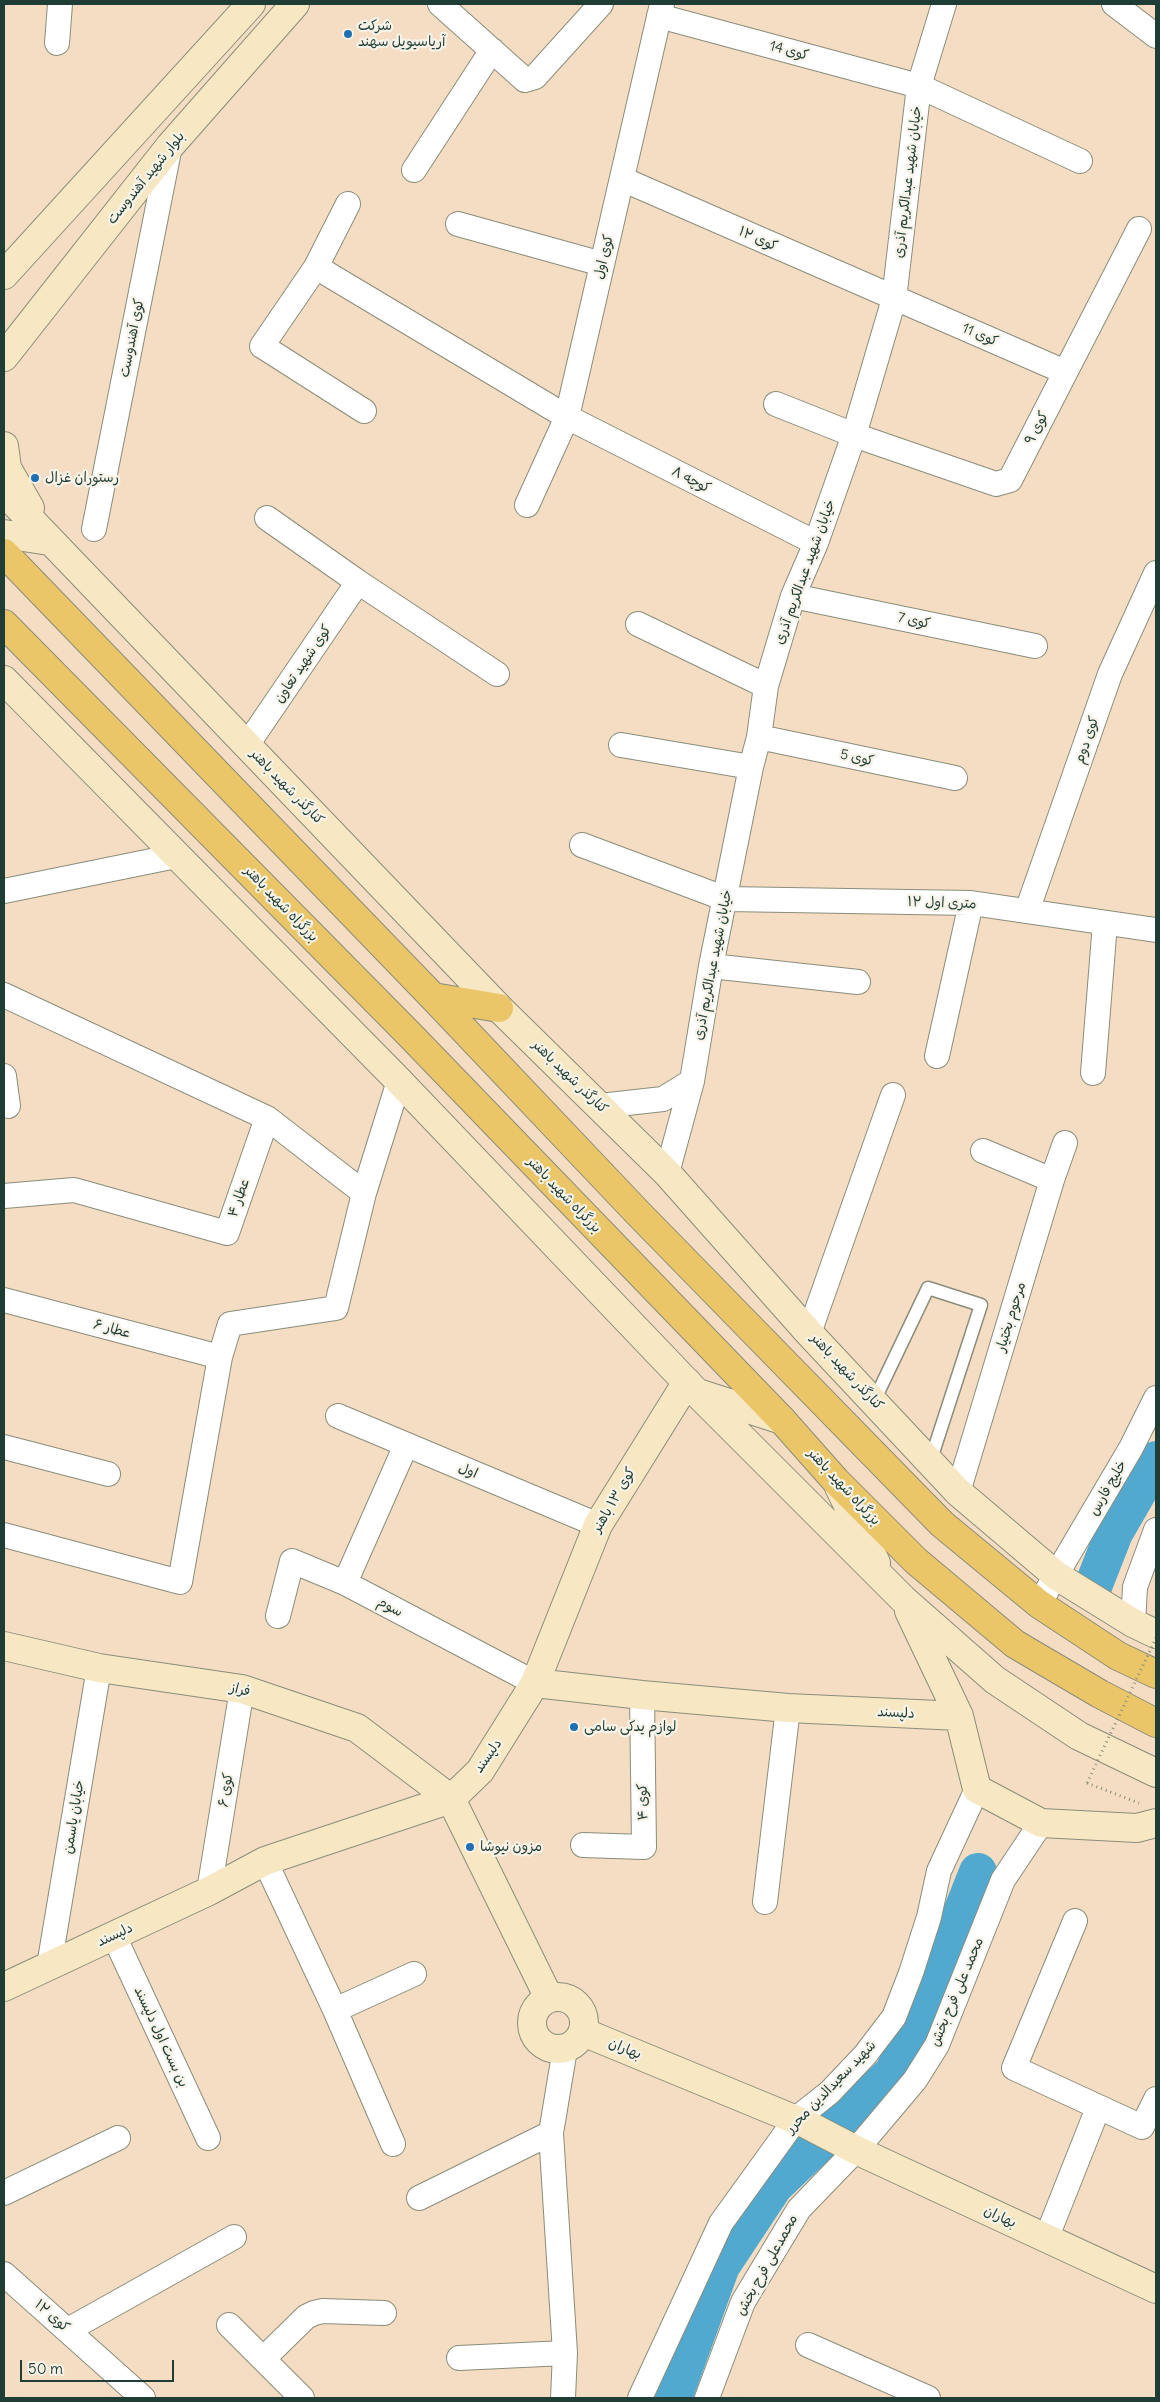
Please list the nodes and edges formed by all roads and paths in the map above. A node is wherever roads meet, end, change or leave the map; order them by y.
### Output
1 (60, 4) edge
2 (295, 4) edge
3 (440, 4) edge
4 (601, 4) edge
5 (944, 4) edge
6 (1114, 4) edge
7 (246, 10) edge
8 (661, 10) edge
9 (1156, 36) edge
10 (266, 39) junction
11 (57, 43) dead end
12 (492, 50) junction
13 (919, 86) junction
14 (170, 146) junction
15 (1080, 161) dead end
16 (414, 170) dead end
17 (622, 179) junction
18 (348, 204) dead end
19 (458, 224) dead end
20 (1139, 229) dead end
21 (602, 264) junction
22 (316, 267) junction
23 (4, 275) edge
24 (894, 299) junction
25 (4, 357) edge
26 (1065, 372) junction
27 (776, 404) dead end
28 (364, 411) dead end
29 (567, 417) junction
30 (854, 435) junction
31 (4, 446) edge
32 (4, 492) edge
33 (528, 505) dead end
34 (267, 518) dead end
35 (94, 529) dead end
36 (4, 534) edge
37 (49, 541) junction
38 (816, 543) junction
39 (4, 553) edge
40 (1156, 573) edge
41 (358, 582) junction
42 (793, 596) junction
43 (4, 624) edge
44 (638, 624) dead end
45 (1035, 646) dead end
46 (497, 674) dead end
47 (4, 680) edge
48 (766, 686) junction
49 (759, 737) junction
50 (247, 745) junction
51 (621, 745) dead end
52 (751, 767) junction
53 (955, 778) dead end
54 (582, 845) dead end
55 (176, 856) junction
56 (4, 891) edge
57 (726, 899) junction
58 (971, 903) junction
59 (1027, 911) junction
60 (1105, 923) junction
61 (1156, 930) edge
62 (712, 966) junction
63 (858, 982) dead end
64 (4, 994) edge
65 (433, 997) junction
66 (499, 1008) junction
67 (937, 1056) dead end
68 (1093, 1073) dead end
69 (4, 1076) edge
70 (399, 1081) junction
71 (692, 1081) junction
72 (893, 1095) dead end
73 (8, 1106) dead end
74 (600, 1106) junction
75 (267, 1118) junction
76 (1065, 1143) dead end
77 (983, 1151) dead end
78 (666, 1173) junction
79 (1052, 1180) junction
80 (364, 1193) junction
81 (4, 1196) edge
82 (4, 1300) edge
83 (810, 1333) junction
84 (220, 1357) junction
85 (692, 1388) junction
86 (1156, 1398) edge
87 (874, 1401) junction
88 (338, 1416) dead end
89 (782, 1420) junction
90 (406, 1445) junction
91 (4, 1447) edge
92 (930, 1462) junction
93 (108, 1474) dead end
94 (836, 1481) junction
95 (958, 1492) junction
96 (598, 1525) junction
97 (1156, 1530) edge
98 (4, 1535) edge
99 (1058, 1576) junction
100 (345, 1583) junction
101 (895, 1591) junction
102 (1039, 1604) junction
103 (278, 1616) dead end
104 (1144, 1629) edge
105 (1156, 1638) edge
106 (4, 1646) edge
107 (99, 1668) junction
108 (1156, 1674) edge
109 (535, 1683) junction
110 (242, 1689) junction
111 (642, 1695) junction
112 (788, 1708) junction
113 (959, 1716) junction
114 (1156, 1723) edge
115 (1156, 1773) edge
116 (977, 1788) junction
117 (450, 1799) junction
118 (1150, 1814) edge
119 (1041, 1823) junction
120 (583, 1845) dead end
121 (265, 1861) junction
122 (209, 1891) junction
123 (765, 1902) dead end
124 (1074, 1921) dead end
125 (114, 1936) junction
126 (49, 1966) junction
127 (414, 1974) dead end
128 (4, 1987) edge
129 (549, 1998) junction
130 (335, 2010) junction
131 (574, 2040) junction
132 (1156, 2099) edge
133 (1098, 2108) junction
134 (801, 2122) junction
135 (551, 2133) junction
136 (118, 2138) dead end
137 (208, 2138) dead end
138 (393, 2144) dead end
139 (850, 2147) junction
140 (4, 2192) edge
141 (419, 2198) dead end
142 (234, 2238) dead end
143 (1046, 2239) junction
144 (4, 2274) edge
145 (1156, 2289) edge
146 (384, 2313) dead end
147 (229, 2325) dead end
148 (68, 2330) junction
149 (808, 2345) dead end
150 (564, 2353) junction
151 (459, 2358) dead end
152 (263, 2359) junction
153 (143, 2398) edge
154 (302, 2398) edge
155 (563, 2398) edge
156 (640, 2398) edge
157 (708, 2398) edge
158 (928, 2398) edge

1 - 11 street
2 - 10 main road, بلوار شهید آهندوست
3 - 12 street
4 - 12 street
5 - 13 street, خیابان شهید عبدالکریم آذری
6 - 9 street
7 - 10 main road
7 - 23 main road
8 - 13 street, کوی 14
8 - 17 street, کوی اول
10 - 14 main road, بلوار شهید آهندوست
12 - 16 street
13 - 15 street, کوی 14
13 - 24 street, خیابان شهید عبدالکریم آذری
14 - 25 main road, بلوار شهید آهندوست
14 - 35 street, کوی آهندوست
17 - 21 street, کوی اول
17 - 24 street, کوی ۱۲
18 - 22 street
19 - 21 street
20 - 26 street, کوی ۹
21 - 29 street, کوی اول
22 - 28 street
22 - 29 street, کوچه ۸
24 - 26 street, کوی 11
24 - 30 street, خیابان شهید عبدالکریم آذری
26 - 30 street, کوی ۹
27 - 30 street, کوی ۹
29 - 33 street, کوی اول
29 - 38 street, کوچه ۸
30 - 38 street, خیابان شهید عبدالکریم آذری
31 - 37 main road
32 - 37 main road, کنارگذر شهید باهنر
34 - 41 street
36 - 37 main road
37 - 50 main road, کنارگذر شهید باهنر
38 - 42 street, خیابان شهید عبدالکریم آذری
39 - 65 highway
40 - 59 street, کوی دوم
41 - 46 street
41 - 50 street, کوی شهید تعاون
42 - 45 street, کوی 7
42 - 48 street, خیابان شهید عبدالکریم آذری
43 - 89 highway, بزرگراه شهید باهنر
44 - 48 street
47 - 55 main road
48 - 49 street, خیابان شهید عبدالکریم آذری
49 - 52 street, خیابان شهید عبدالکریم آذری
49 - 53 street, کوی 5
50 - 66 main road, کنارگذر شهید باهنر
51 - 52 street
52 - 57 street, خیابان شهید عبدالکریم آذری
54 - 57 street, ۱۲ متری اول
55 - 56 street
55 - 70 main road
57 - 58 street, ۱۲ متری اول
57 - 62 street, خیابان شهید عبدالکریم آذری
58 - 59 street, ۱۲ متری اول
58 - 67 street
59 - 60 street, ۱۲ متری اول
60 - 61 street, ۱۲ متری اول
60 - 68 street
62 - 63 street
62 - 71 street, خیابان شهید عبدالکریم آذری
64 - 75 street
65 - 66 highway
65 - 102 highway
66 - 74 main road, کنارگذر شهید باهنر
69 - 73 street
70 - 80 street
70 - 85 main road
71 - 74 street
71 - 78 street, خیابان شهید عبدالکریم آذری
72 - 83 street
74 - 78 main road, کنارگذر شهید باهنر
75 - 80 street
75 - 81 street, عطار ۴
76 - 79 street, مرحوم بختیار
77 - 79 street
78 - 83 main road, کنارگذر شهید باهنر
79 - 95 street, مرحوم بختیار
80 - 84 street
82 - 84 street, عطار ۶
83 - 87 main road, کنارگذر شهید باهنر
84 - 98 street
85 - 89 main road
85 - 96 main road, کوی ۱۳ باهنر
85 - 101 main road
86 - 99 street, خلیج فارس
87 - 92 main road, کنارگذر شهید باهنر
87 - 92 lane
88 - 90 street, اول
89 - 94 highway, بزرگراه شهید باهنر
90 - 96 street, اول
90 - 100 street
91 - 93 street
92 - 95 main road, کنارگذر شهید باهنر
94 - 101 main road
94 - 114 highway, بزرگراه شهید باهنر
95 - 99 main road, کنارگذر شهید باهنر
96 - 109 main road, کوی ۱۳ باهنر
97 - 104 street
99 - 102 street, خلیج فارس
99 - 104 main road, کنارگذر شهید باهنر
100 - 103 street, سوم
100 - 109 street, سوم
101 - 113 main road
101 - 115 main road
102 - 108 highway
105 - 118 path, bridge
106 - 107 main road, فراز
107 - 110 main road, فراز
107 - 126 street, خیابان یاسمن
109 - 111 main road, دلپسند
109 - 117 main road, دلپسند
110 - 117 main road, فراز
110 - 122 street, کوی ۶
111 - 112 main road, دلپسند
111 - 120 street, کوی ۴
112 - 113 main road, دلپسند
112 - 123 street
113 - 116 main road
116 - 119 main road
116 - 134 street, شهید سعیدالدین محرر
117 - 121 main road, دلپسند
117 - 129 main road
118 - 119 main road
119 - 139 street, محمد علی فرح بخش
121 - 122 main road, دلپسند
121 - 130 street
122 - 125 main road, دلپسند
124 - 133 street
125 - 126 main road, دلپسند
125 - 137 street, بن بست اول دلپسند
126 - 128 main road, دلپسند
127 - 130 street
129 - 131 main road
129 - 131 main road
130 - 138 street
131 - 134 main road, بهاران
131 - 135 street
132 - 133 street
133 - 143 street
134 - 139 main road, بهاران
134 - 156 street, شهید سعیدالدین محرر
135 - 141 street
135 - 150 street
136 - 140 street
139 - 143 main road, بهاران
139 - 157 street, محمدعلی فرح بخش
142 - 148 street
143 - 145 main road, بهاران
144 - 148 street, کوی ۱۲
146 - 152 street
147 - 152 street
148 - 153 street, کوی ۱۲
149 - 158 street
150 - 151 street
150 - 155 street
152 - 154 street

